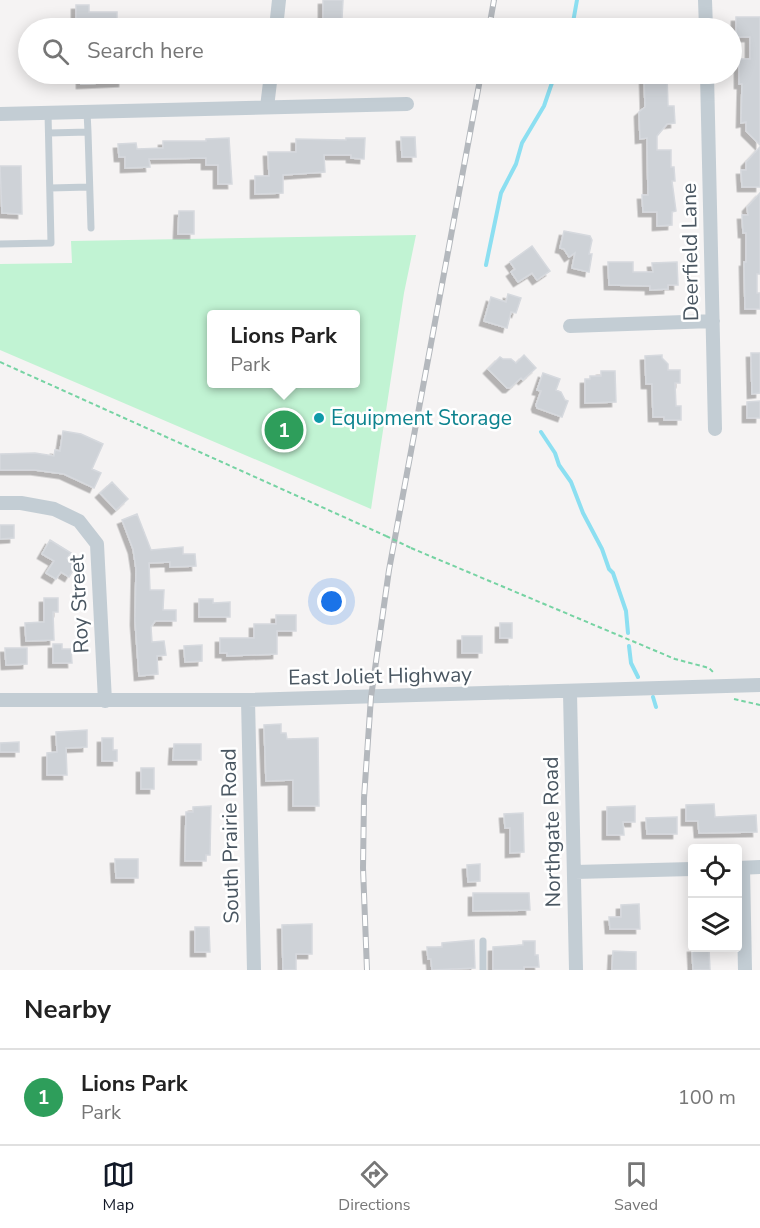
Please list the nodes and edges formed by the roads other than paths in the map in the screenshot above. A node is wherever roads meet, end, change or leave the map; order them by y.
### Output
1 (279, 0) edge
2 (705, 0) edge
3 (277, 18) edge
4 (706, 18) edge
5 (270, 84) edge
6 (707, 84) edge
7 (407, 104) dead end
8 (267, 107) junction
9 (87, 112) junction
10 (48, 113) junction
11 (0, 114) edge
12 (88, 132) junction
13 (49, 134) junction
14 (89, 187) junction
15 (50, 188) junction
16 (91, 228) dead end
17 (0, 244) edge
18 (713, 321) junction
19 (570, 326) dead end
20 (715, 429) dead end
21 (0, 503) edge
22 (760, 686) edge
23 (570, 693) junction
24 (0, 700) edge
25 (248, 700) junction
26 (105, 701) junction
27 (760, 867) edge
28 (742, 868) edge
29 (688, 869) edge
30 (575, 872) junction
31 (741, 898) edge
32 (483, 941) dead end
33 (254, 970) edge
34 (483, 970) edge
35 (576, 970) edge
36 (745, 970) edge

1 - 3 street
2 - 4 street
5 - 8 street
6 - 18 street, Deerfield Lane
7 - 8 street
8 - 9 street
9 - 10 street
9 - 12 lane
10 - 11 street
10 - 13 lane
12 - 13 lane
12 - 14 lane
13 - 15 lane
14 - 15 lane
14 - 16 lane
15 - 17 lane
18 - 19 street
18 - 20 street, Deerfield Lane
21 - 26 street, Roy Street
22 - 23 street, East Joliet Highway
23 - 25 street, East Joliet Highway
23 - 30 street, Northgate Road
24 - 26 street, East Joliet Highway
25 - 26 street, East Joliet Highway
25 - 33 street, South Prairie Road
27 - 28 street
29 - 30 street
30 - 35 street, Northgate Road
31 - 36 street
32 - 34 lane

